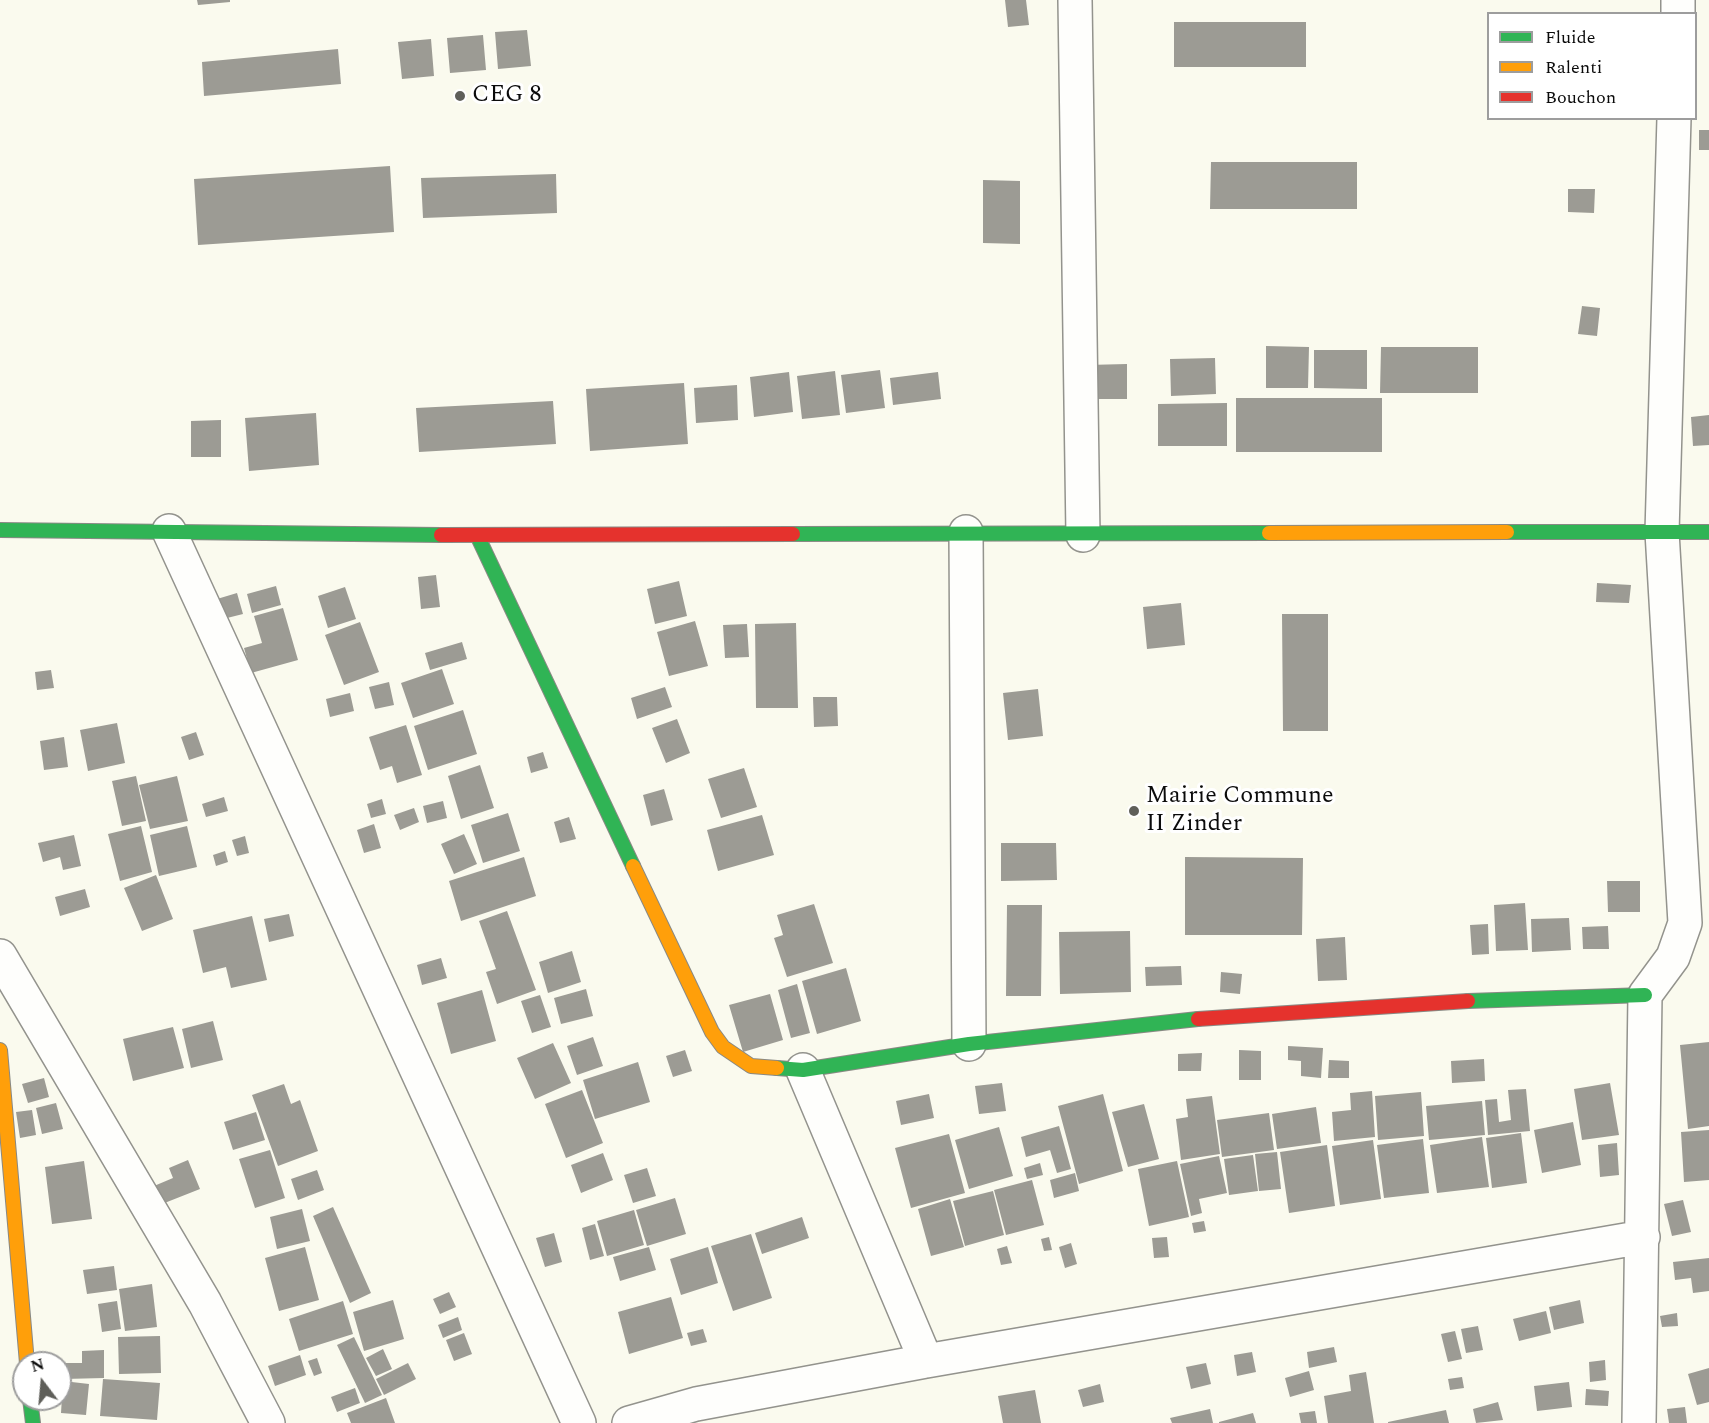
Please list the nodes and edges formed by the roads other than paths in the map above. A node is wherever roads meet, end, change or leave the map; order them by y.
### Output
1 (1076, 0) edge
2 (1674, 120) edge
3 (0, 530) edge
4 (169, 531) junction
5 (966, 532) junction
6 (1662, 532) junction
7 (1709, 532) edge
8 (477, 535) junction
9 (1083, 535) junction
10 (0, 956) edge
11 (1645, 995) junction
12 (969, 1044) junction
13 (0, 1050) edge
14 (803, 1070) junction
15 (1642, 1236) junction
16 (26, 1351) edge
17 (926, 1361) junction
18 (268, 1423) edge
19 (579, 1423) edge
20 (629, 1423) edge
21 (1639, 1423) edge

1 - 9 street
2 - 6 street
3 - 4 street
4 - 8 street
4 - 19 street
5 - 8 street
5 - 9 street
5 - 12 street
6 - 7 street
6 - 9 street
6 - 11 street
8 - 14 street
10 - 18 street
11 - 12 street
11 - 15 street
12 - 14 street
13 - 16 street
14 - 17 street
15 - 17 street
15 - 21 street
17 - 20 street

